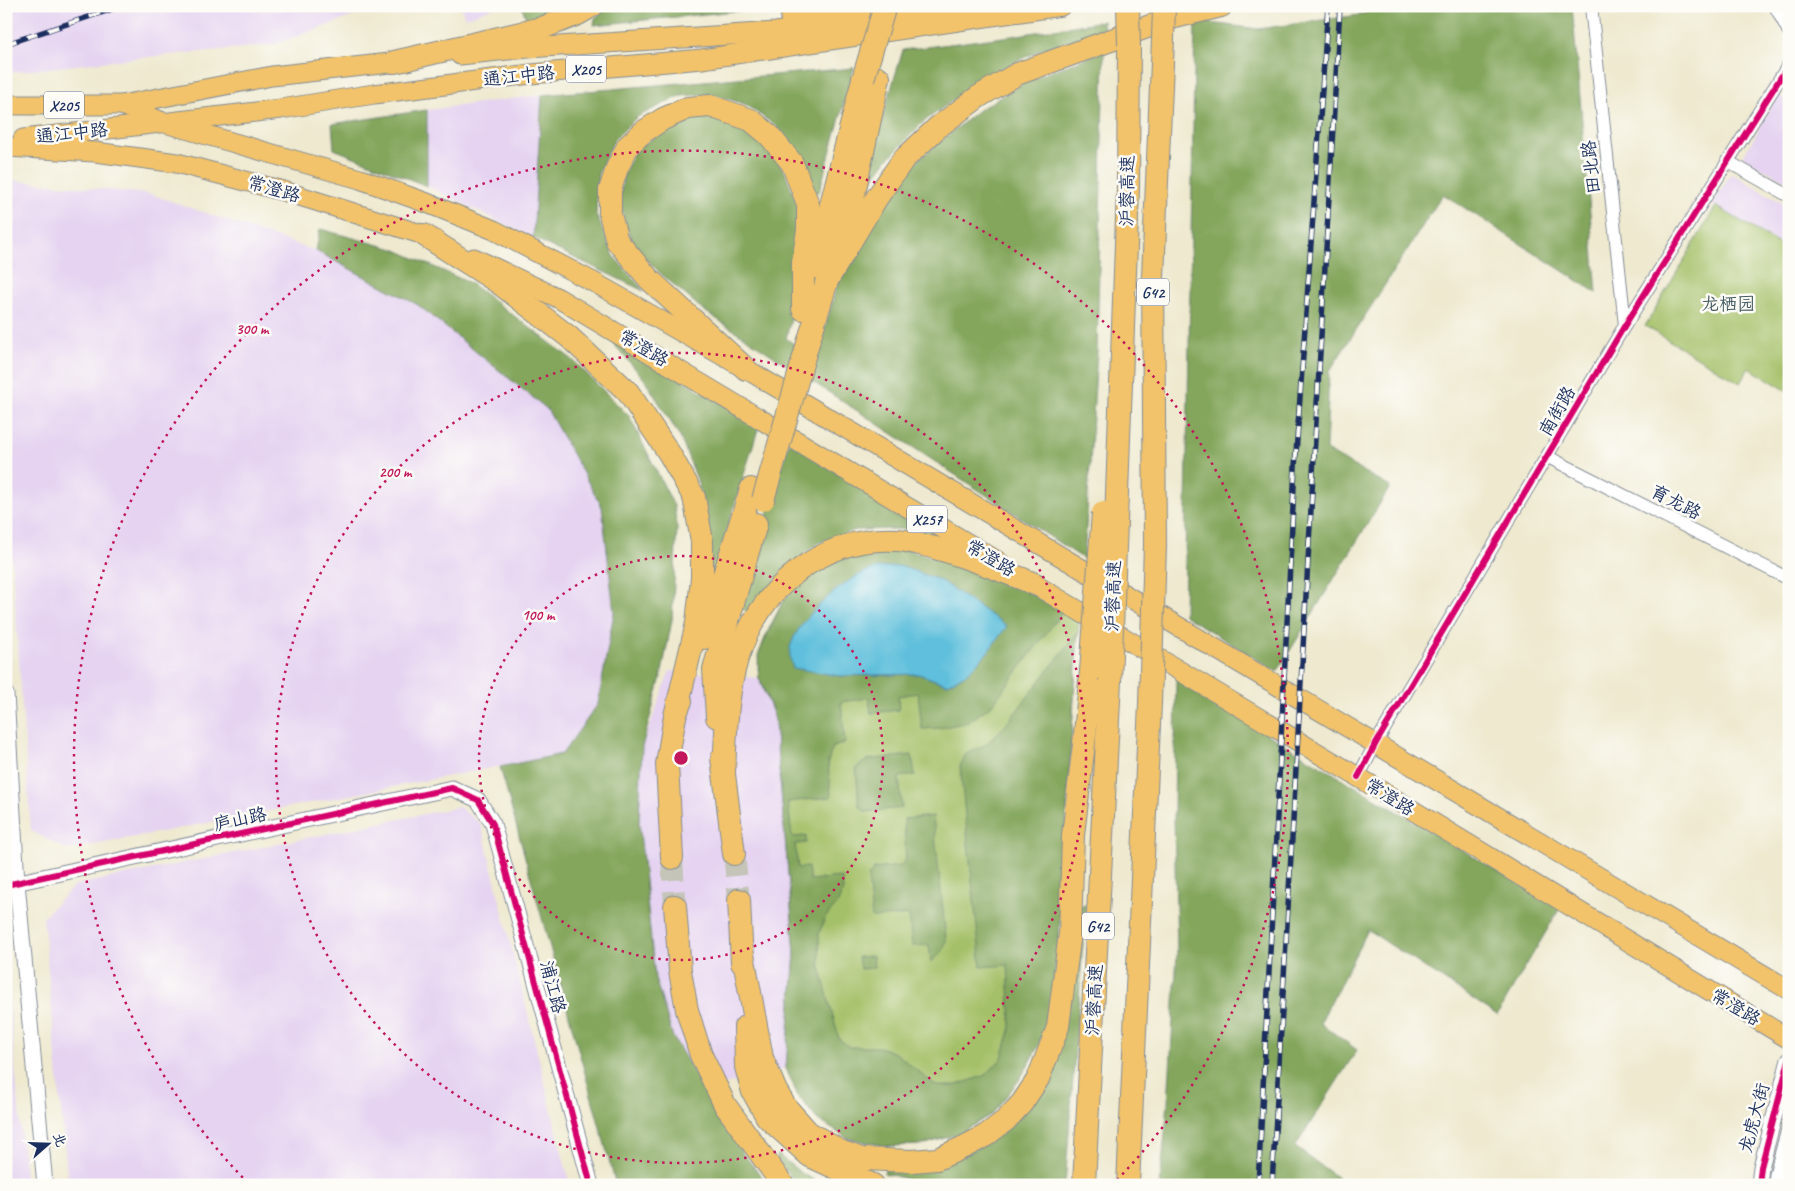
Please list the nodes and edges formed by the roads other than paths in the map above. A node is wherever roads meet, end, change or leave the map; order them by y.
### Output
1 (592, 6) edge
2 (845, 6) edge
3 (885, 6) edge
4 (900, 6) edge
5 (956, 6) edge
6 (1061, 6) edge
7 (1128, 6) edge
8 (1164, 6) edge
9 (1221, 6) edge
10 (1591, 6) edge
11 (1775, 6) edge
12 (1789, 32) edge
13 (689, 37) junction
14 (394, 62) junction
15 (1789, 64) edge
16 (871, 78) junction
17 (122, 104) junction
18 (6, 105) edge
19 (165, 123) junction
20 (6, 141) edge
21 (6, 147) edge
22 (1727, 161) junction
23 (1789, 196) edge
24 (424, 235) junction
25 (826, 282) junction
26 (803, 309) junction
27 (1625, 325) junction
28 (802, 340) junction
29 (746, 369) junction
30 (1548, 456) junction
31 (757, 494) junction
32 (1789, 579) edge
33 (1035, 584) junction
34 (1101, 676) junction
35 (6, 694) edge
36 (675, 716) junction
37 (1376, 743) junction
38 (724, 772) junction
39 (1358, 777) junction
40 (478, 800) joint
41 (734, 854) tunnel mouth
42 (672, 858) tunnel mouth
43 (12, 884) edge
44 (739, 900) tunnel mouth
45 (675, 906) tunnel mouth
46 (742, 949) junction
47 (1789, 990) edge
48 (687, 1010) junction
49 (1789, 1039) edge
50 (1789, 1060) edge
51 (1789, 1130) edge
52 (1085, 1178) edge
53 (1132, 1183) edge
54 (45, 1185) edge
55 (591, 1185) edge
56 (783, 1185) edge
57 (838, 1185) edge
58 (873, 1185) edge
59 (1759, 1185) edge
60 (1776, 1185) edge

1 - 14 highway
2 - 13 main road
3 - 16 highway, bridge
4 - 16 highway
5 - 13 main road, 通江中路 / X205
6 - 19 main road, 通江中路 / X205
7 - 34 highway, 沪蓉高速, bridge
8 - 53 highway, 沪蓉高速 / G42, bridge
9 - 25 highway
10 - 27 street, 田北路
11 - 12 street
13 - 14 main road, 通江中路 / X205
14 - 17 main road, 通江中路 / X205
15 - 22 street, 南街路
16 - 25 highway
16 - 26 highway
17 - 18 main road, 通江中路 / X205
17 - 19 main road, 常澄路 / X257
19 - 20 main road, 通江中路 / X205
19 - 29 main road, 常澄路 / X257
21 - 24 main road, 常澄路 / X257
22 - 23 street
22 - 27 street, 南街路
24 - 33 main road, 常澄路 / X257
24 - 36 highway
25 - 28 highway
26 - 28 highway
26 - 29 highway
27 - 30 street, 南街路
28 - 31 highway
29 - 37 main road, 常澄路 / X257
30 - 32 street, 育龙路
30 - 37 street, 南街路
31 - 36 highway
31 - 38 highway
33 - 38 highway
33 - 39 main road, 常澄路 / X257
34 - 46 highway
34 - 52 highway, 沪蓉高速 / G42
35 - 43 street
36 - 42 highway
37 - 39 street, 南街路
37 - 47 main road, 常澄路 / X257
38 - 41 highway
39 - 49 main road, 常澄路 / X257
40 - 43 street, 庐山路
40 - 55 street, 浦江路
43 - 54 street
44 - 46 highway
45 - 48 highway
46 - 58 highway
48 - 56 highway
48 - 57 highway
50 - 59 street, 龙虎大街
51 - 60 street, 龙虎大街

